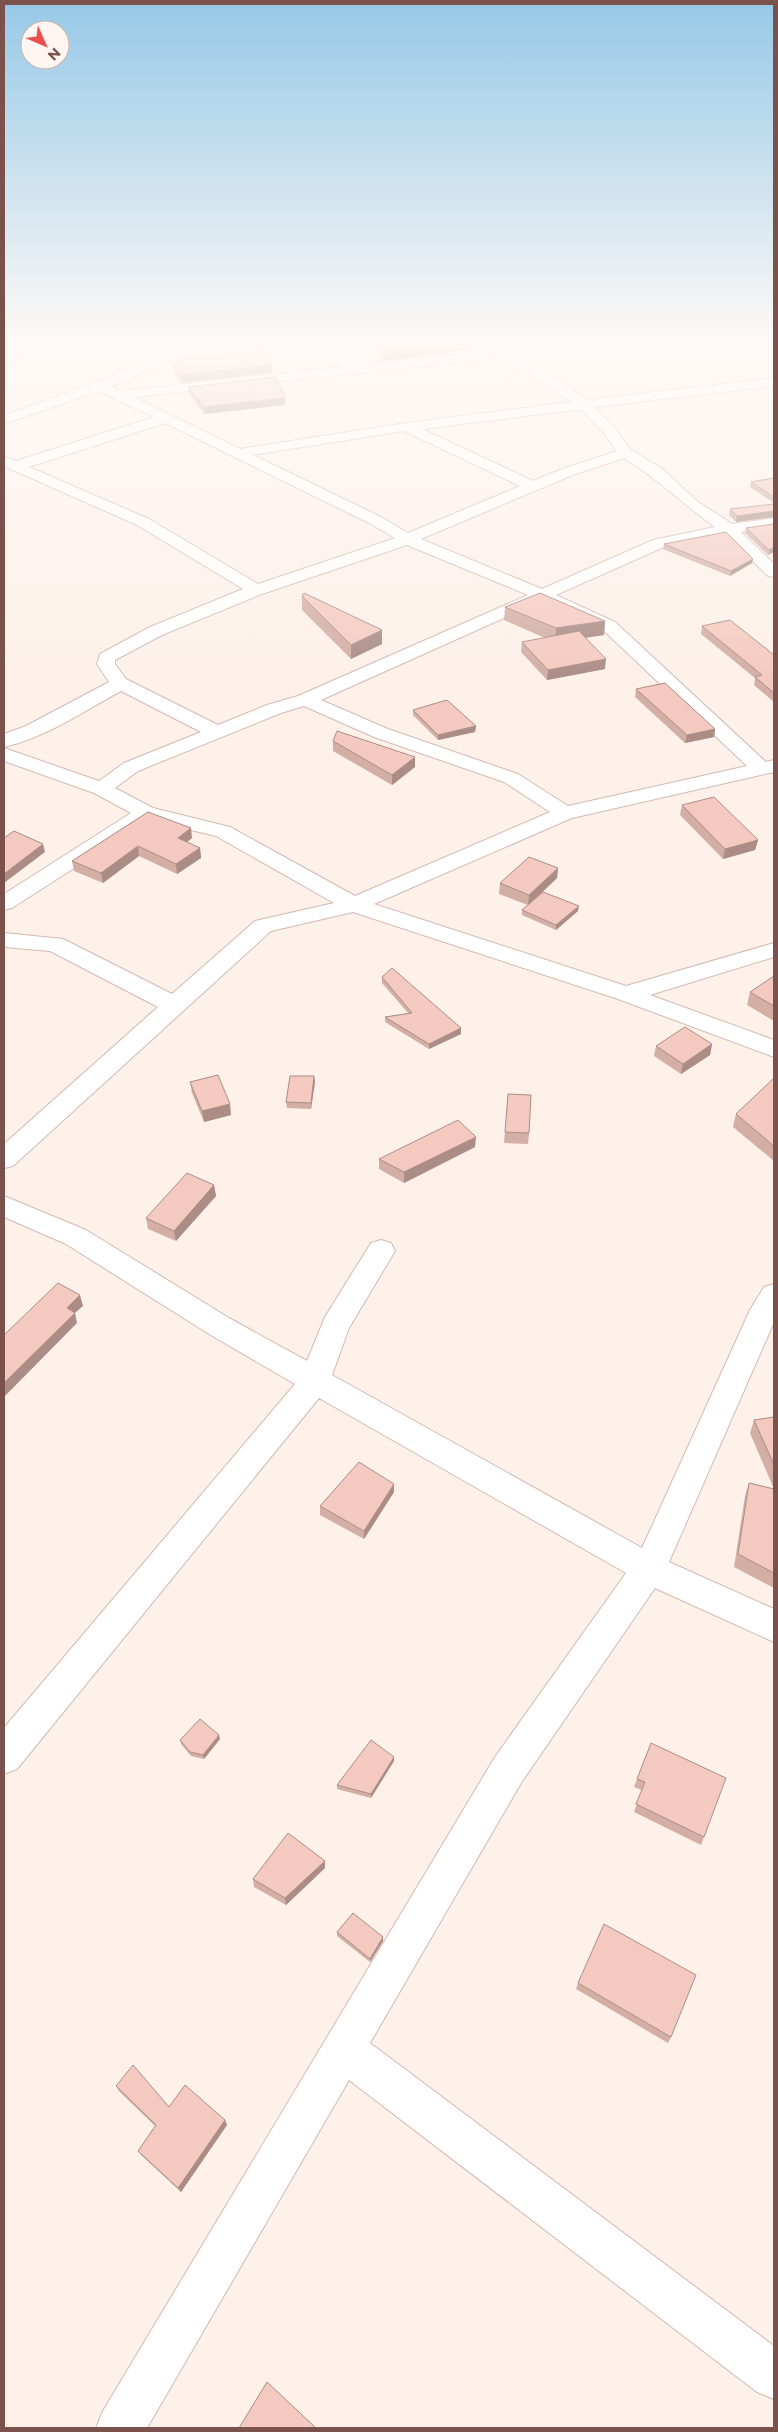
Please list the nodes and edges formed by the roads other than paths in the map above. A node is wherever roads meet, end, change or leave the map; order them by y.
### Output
1 (43, 453) edge
2 (240, 453) edge
3 (463, 453) edge
4 (624, 453) edge
5 (626, 453) edge
6 (10, 463) edge
7 (532, 486) junction
8 (774, 523) edge
9 (730, 530) junction
10 (407, 539) junction
11 (774, 572) edge
12 (256, 590) junction
13 (541, 594) junction
14 (118, 683) junction
15 (305, 700) junction
16 (217, 732) junction
17 (4, 741) edge
18 (4, 754) edge
19 (768, 768) edge
20 (101, 789) junction
21 (146, 813) junction
22 (565, 813) junction
23 (4, 904) edge
24 (354, 905) junction
25 (4, 940) edge
26 (774, 950) edge
27 (626, 994) junction
28 (175, 1006) junction
29 (774, 1049) edge
30 (4, 1159) edge
31 (4, 1206) edge
32 (381, 1251) dead end
33 (774, 1295) edge
34 (315, 1381) junction
35 (649, 1569) junction
36 (774, 1626) edge
37 (4, 1756) edge
38 (343, 2049) junction
39 (774, 2375) edge
40 (120, 2428) edge

1 - 6 street
2 - 10 street
3 - 7 street
4 - 7 street
5 - 9 street
6 - 12 street
7 - 10 street
8 - 9 street
9 - 11 street
9 - 13 street
10 - 12 street
10 - 13 street
12 - 14 street
13 - 15 street
13 - 19 street
14 - 16 street
14 - 17 street
15 - 16 street
15 - 22 street
16 - 20 street
18 - 20 street
19 - 22 street
20 - 21 street
21 - 23 street
21 - 24 street
22 - 24 street
24 - 27 street
24 - 28 street
25 - 28 street
26 - 27 street
27 - 29 street
28 - 30 street
31 - 34 street
32 - 34 street
33 - 35 street
34 - 35 street
34 - 37 street
35 - 36 street
35 - 38 street
38 - 39 street
38 - 40 street

